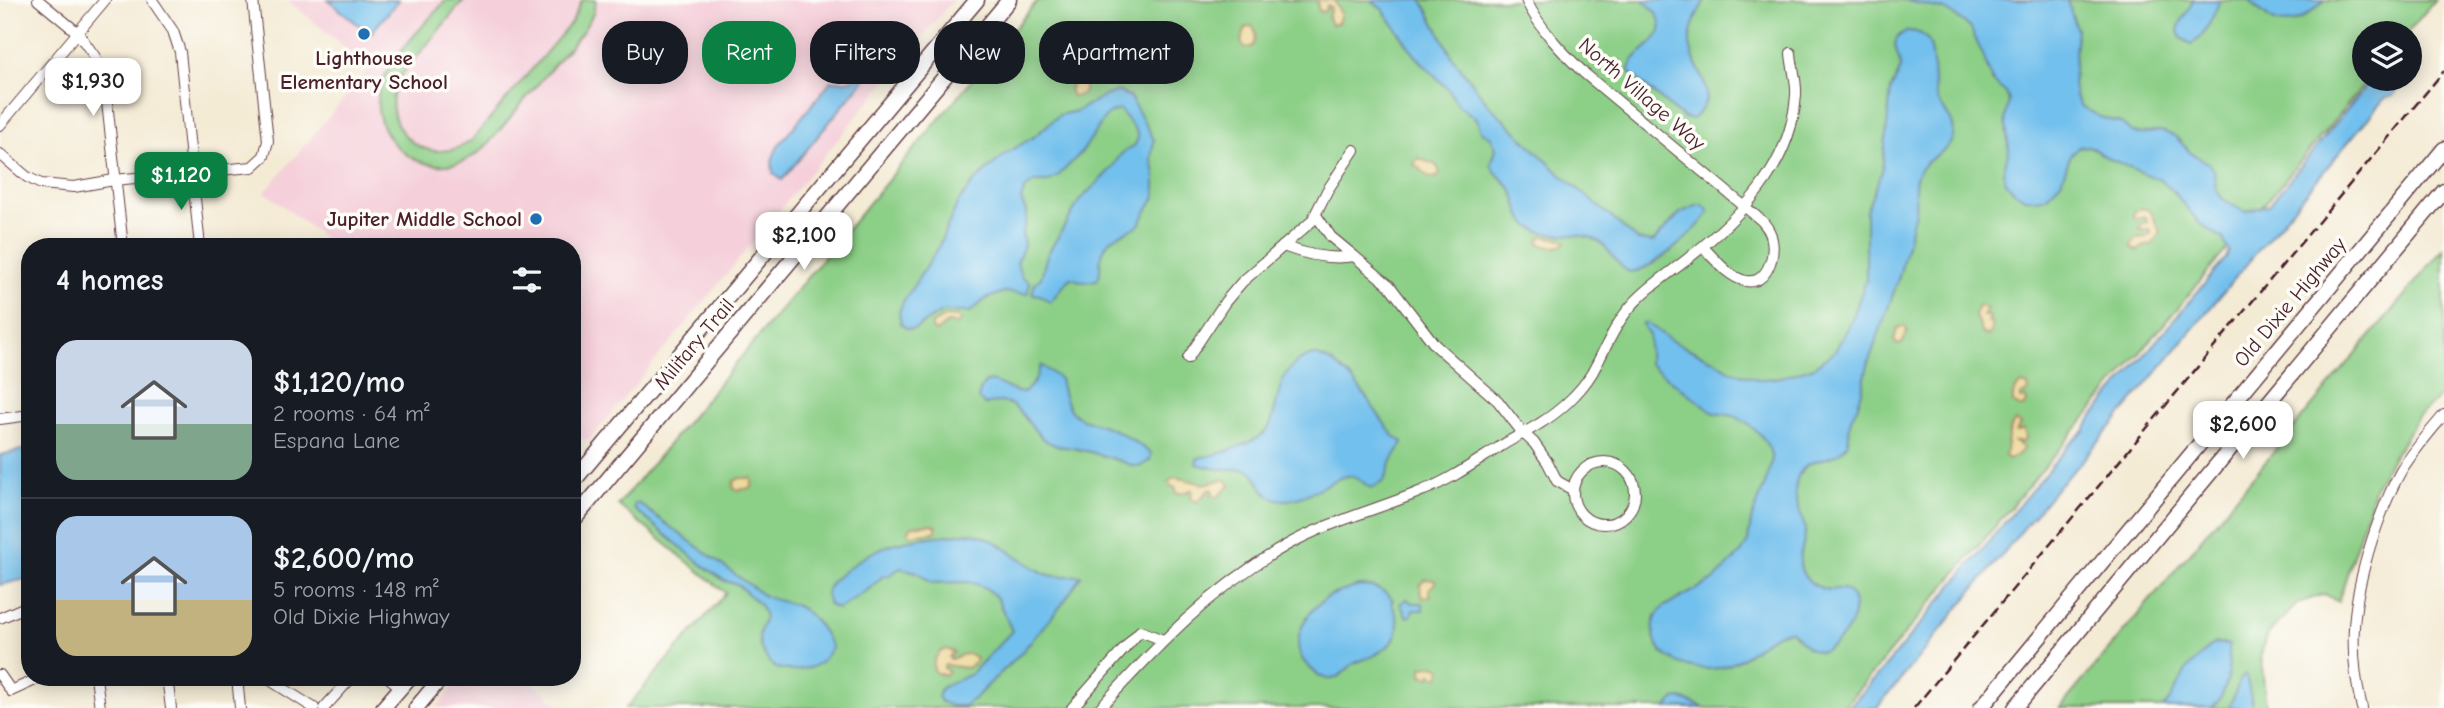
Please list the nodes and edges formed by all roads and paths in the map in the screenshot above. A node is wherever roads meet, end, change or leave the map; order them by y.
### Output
1 (38, 0) edge
2 (105, 0) edge
3 (152, 0) edge
4 (253, 0) edge
5 (977, 0) edge
6 (1009, 0) edge
7 (1526, 0) edge
8 (78, 33) junction
9 (1791, 53) dead end
10 (0, 125) edge
11 (2444, 149) edge
12 (1354, 150) dead end
13 (2, 160) edge
14 (193, 174) junction
15 (114, 180) junction
16 (2444, 191) edge
17 (1745, 206) junction
18 (1317, 215) junction
19 (122, 238) edge
20 (199, 238) edge
21 (1283, 246) junction
22 (1703, 247) junction
23 (1354, 256) junction
24 (1188, 358) dead end
25 (2444, 415) edge
26 (21, 416) edge
27 (0, 419) edge
28 (1522, 432) junction
29 (581, 472) edge
30 (1573, 490) junction
31 (581, 511) edge
32 (21, 608) edge
33 (0, 618) edge
34 (1163, 640) junction
35 (0, 676) edge
36 (23, 686) edge
37 (97, 686) edge
38 (168, 686) edge
39 (238, 686) edge
40 (279, 686) edge
41 (344, 686) edge
42 (402, 686) edge
43 (434, 686) edge
44 (100, 708) edge
45 (171, 708) edge
46 (240, 708) edge
47 (314, 708) edge
48 (324, 708) edge
49 (383, 708) edge
50 (416, 708) edge
51 (1072, 708) edge
52 (1100, 708) edge
53 (1981, 708) edge
54 (2015, 708) edge
55 (2362, 708) edge

1 - 8 street
2 - 8 street
3 - 14 street
4 - 14 street
5 - 29 main road, Military Trail
6 - 31 main road, Military Trail
7 - 17 street, North Village Way
8 - 10 street
8 - 15 street
9 - 17 street
11 - 53 main road, Old Dixie Highway
12 - 18 street
13 - 15 street
14 - 15 street
14 - 20 street
15 - 19 street
16 - 54 main road
17 - 22 street
17 - 22 street
18 - 21 street
18 - 23 street
21 - 23 street
21 - 24 street
22 - 28 street
23 - 28 street
25 - 55 street
26 - 27 street
28 - 30 street
28 - 34 street
30 - 30 street
32 - 33 street
34 - 51 street
34 - 52 street
35 - 36 street
37 - 44 street
38 - 45 street
39 - 46 street
40 - 47 street
41 - 48 street
42 - 49 main road
43 - 50 main road

